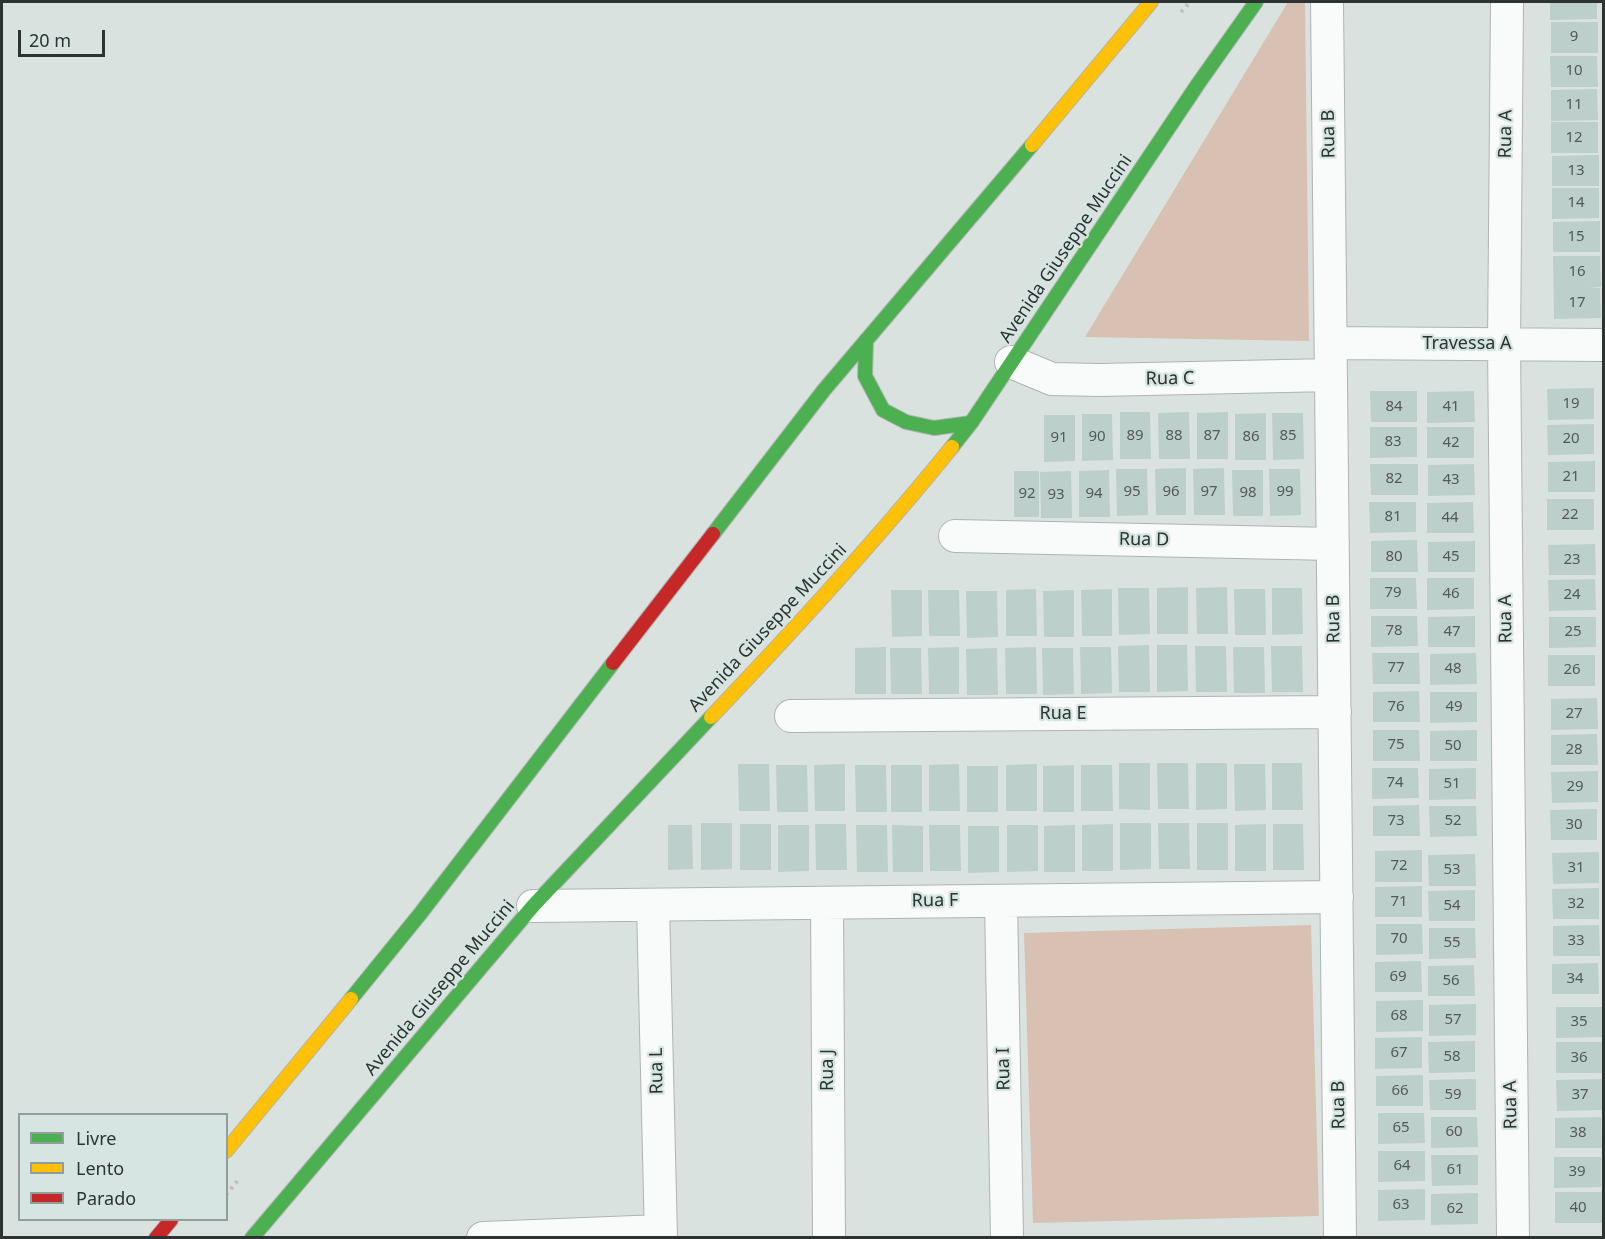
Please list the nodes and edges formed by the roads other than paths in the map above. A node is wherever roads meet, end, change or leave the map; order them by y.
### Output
1 (1151, 2) edge
2 (1256, 2) edge
3 (1327, 2) edge
4 (1507, 2) edge
5 (866, 340) junction
6 (1331, 343) junction
7 (1503, 344) junction
8 (1604, 345) edge
9 (1011, 362) junction
10 (1331, 375) junction
11 (971, 423) junction
12 (955, 536) dead end
13 (1333, 544) junction
14 (1335, 712) junction
15 (791, 716) dead end
16 (1337, 897) junction
17 (1001, 901) junction
18 (827, 903) junction
19 (653, 904) junction
20 (533, 906) junction
21 (228, 1149) edge
22 (170, 1221) edge
23 (661, 1234) edge
24 (156, 1238) edge
25 (252, 1238) edge
26 (483, 1238) edge
27 (829, 1238) edge
28 (1007, 1238) edge
29 (1340, 1238) edge
30 (1513, 1238) edge

1 - 5 main road
2 - 9 main road, Avenida Giuseppe Muccini
3 - 6 street, Rua B
4 - 7 street, Rua A
5 - 11 main road
5 - 21 main road
6 - 7 street, Travessa A
6 - 10 street, Rua B
7 - 8 street, Travessa A
7 - 30 street, Rua A
9 - 10 street, Rua C
9 - 11 main road, Avenida Giuseppe Muccini
10 - 13 street, Rua B
11 - 20 main road, Avenida Giuseppe Muccini
12 - 13 street, Rua D
13 - 14 street, Rua B
14 - 15 street, Rua E
14 - 16 street, Rua B
16 - 17 street, Rua F
16 - 29 street, Rua B
17 - 18 street, Rua F
17 - 28 street, Rua I
18 - 19 street, Rua F
18 - 27 street, Rua J
19 - 20 street, Rua F
19 - 23 street, Rua L
20 - 25 main road, Avenida Giuseppe Muccini
22 - 24 main road
23 - 26 street

